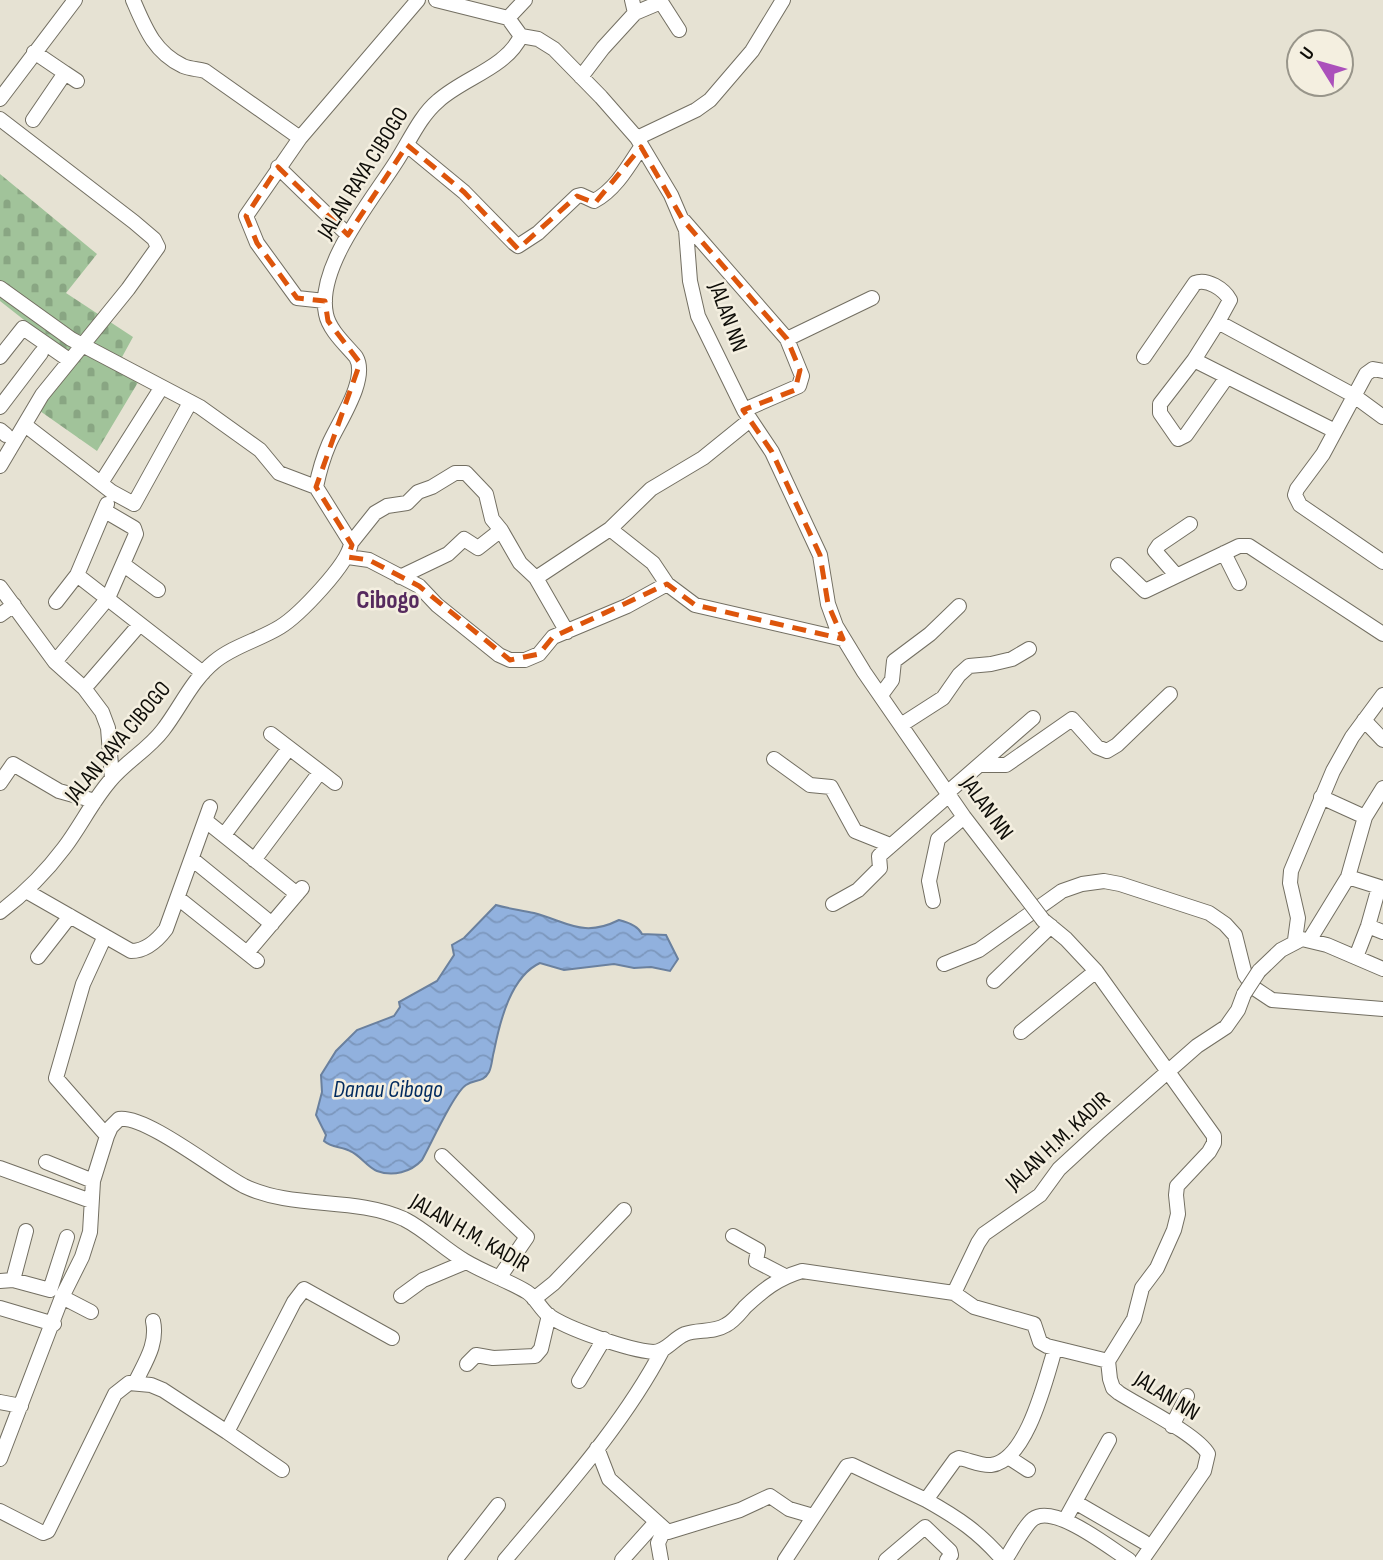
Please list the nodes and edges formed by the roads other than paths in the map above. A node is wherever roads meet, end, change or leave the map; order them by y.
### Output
1 (75, 0) edge
2 (133, 0) edge
3 (418, 0) edge
4 (436, 0) edge
5 (525, 0) edge
6 (783, 0) edge
7 (633, 6) edge
8 (508, 18) junction
9 (679, 30) dead end
10 (521, 36) junction
11 (34, 52) junction
12 (581, 77) junction
13 (0, 99) edge
14 (0, 119) edge
15 (33, 120) dead end
16 (300, 138) junction
17 (639, 143) junction
18 (407, 145) junction
19 (278, 167) junction
20 (683, 220) junction
21 (348, 235) junction
22 (0, 288) edge
23 (872, 298) dead end
24 (325, 301) junction
25 (1218, 322) junction
26 (787, 339) junction
27 (83, 345) junction
28 (41, 353) dead end
29 (0, 357) edge
30 (1144, 357) dead end
31 (69, 360) junction
32 (1194, 360) junction
33 (1383, 371) edge
34 (1227, 377) junction
35 (158, 393) dead end
36 (1353, 395) junction
37 (0, 407) edge
38 (187, 408) dead end
39 (747, 415) junction
40 (1383, 417) edge
41 (24, 425) junction
42 (1335, 431) junction
43 (0, 466) edge
44 (101, 483) junction
45 (316, 487) junction
46 (1190, 523) dead end
47 (610, 528) junction
48 (501, 530) junction
49 (349, 550) junction
50 (1224, 553) junction
51 (1383, 562) edge
52 (124, 565) junction
53 (1118, 565) dead end
54 (77, 575) junction
55 (1176, 575) junction
56 (400, 577) junction
57 (536, 578) junction
58 (1239, 583) dead end
59 (667, 584) junction
60 (0, 587) edge
61 (158, 590) dead end
62 (108, 598) junction
63 (56, 603) dead end
64 (14, 605) junction
65 (959, 606) dead end
66 (0, 615) edge
67 (140, 624) junction
68 (567, 632) junction
69 (1383, 634) edge
70 (843, 639) junction
71 (1030, 649) dead end
72 (59, 657) dead end
73 (204, 673) junction
74 (89, 683) dead end
75 (1170, 694) dead end
76 (881, 695) junction
77 (1383, 695) edge
78 (1033, 718) dead end
79 (1364, 720) junction
80 (901, 725) junction
81 (271, 734) dead end
82 (1383, 740) edge
83 (289, 748) junction
84 (774, 759) dead end
85 (981, 765) junction
86 (320, 772) junction
87 (112, 778) junction
88 (0, 783) edge
89 (335, 783) dead end
90 (1383, 788) edge
91 (948, 794) junction
92 (1321, 797) junction
93 (95, 801) junction
94 (964, 817) junction
95 (1365, 817) junction
96 (224, 835) junction
97 (890, 845) junction
98 (192, 859) junction
99 (254, 860) junction
100 (1348, 877) junction
101 (1381, 888) edge
102 (26, 891) junction
103 (178, 898) junction
104 (933, 901) dead end
105 (832, 904) dead end
106 (0, 912) edge
107 (70, 916) junction
108 (1047, 923) junction
109 (272, 924) junction
110 (1368, 926) junction
111 (1383, 932) edge
112 (105, 936) junction
113 (1303, 940) junction
114 (38, 957) dead end
115 (1356, 957) junction
116 (944, 964) dead end
117 (1383, 969) edge
118 (1096, 971) junction
119 (994, 981) dead end
120 (1383, 1009) edge
121 (1021, 1032) dead end
122 (1167, 1073) junction
123 (107, 1136) junction
124 (442, 1156) dead end
125 (46, 1162) dead end
126 (0, 1168) edge
127 (93, 1181) junction
128 (91, 1201) junction
129 (624, 1210) dead end
130 (26, 1231) dead end
131 (733, 1236) dead end
132 (66, 1237) dead end
133 (466, 1262) junction
134 (785, 1276) junction
135 (499, 1278) junction
136 (6, 1281) edge
137 (954, 1293) junction
138 (56, 1294) junction
139 (401, 1296) dead end
140 (534, 1299) junction
141 (0, 1308) edge
142 (91, 1312) dead end
143 (549, 1315) junction
144 (153, 1321) dead end
145 (54, 1324) junction
146 (392, 1338) dead end
147 (604, 1339) junction
148 (663, 1349) junction
149 (1055, 1349) junction
150 (1108, 1361) junction
151 (467, 1364) dead end
152 (579, 1381) dead end
153 (135, 1383) junction
154 (1187, 1396) dead end
155 (0, 1402) edge
156 (20, 1406) junction
157 (1172, 1426) junction
158 (227, 1432) junction
159 (1109, 1440) dead end
160 (597, 1448) junction
161 (1007, 1457) junction
162 (0, 1460) edge
163 (282, 1470) dead end
164 (1028, 1470) dead end
165 (926, 1500) junction
166 (1075, 1502) junction
167 (498, 1504) dead end
168 (0, 1511) edge
169 (813, 1516) junction
170 (1065, 1520) junction
171 (660, 1526) junction
172 (1144, 1542) dead end
173 (1001, 1557) edge
174 (1138, 1559) edge
175 (455, 1560) edge
176 (505, 1560) edge
177 (622, 1560) edge
178 (662, 1560) edge
179 (785, 1560) edge
180 (886, 1560) edge
181 (947, 1560) edge

1 - 11 street
2 - 16 street
3 - 16 street
4 - 8 street
5 - 8 street
6 - 17 street
7 - 9 street
7 - 12 street
8 - 10 street
10 - 12 street, JALAN NN
10 - 18 street, JALAN RAYA CIBOGO
11 - 13 street
11 - 15 street
12 - 17 street, JALAN NN
14 - 27 street
16 - 19 street
17 - 18 street
17 - 20 street, JALAN NN
18 - 21 street, JALAN RAYA CIBOGO
19 - 21 street
19 - 24 street
20 - 26 street
20 - 39 street, JALAN NN
21 - 24 street, JALAN RAYA CIBOGO
22 - 27 street
23 - 26 street
24 - 45 street
25 - 30 street
25 - 32 street
25 - 36 street
26 - 39 street
27 - 31 street
27 - 45 street
28 - 37 street
29 - 31 street
31 - 41 street
32 - 34 street
32 - 34 street
33 - 36 street
34 - 42 street
35 - 44 street
36 - 40 street
36 - 42 street
38 - 44 street
39 - 47 street
39 - 70 street, JALAN NN
41 - 43 street
41 - 44 street
42 - 51 street
45 - 49 street
46 - 55 street
47 - 57 street
47 - 59 street
48 - 49 street, JALAN RAYA CIBOGO
48 - 56 street
48 - 57 street, JALAN RAYA CIBOGO
49 - 56 street
49 - 73 street, JALAN RAYA CIBOGO
50 - 55 street
50 - 58 street
50 - 69 street
52 - 54 street
52 - 61 street
52 - 62 street
53 - 55 street
54 - 62 street
54 - 63 street
56 - 68 street
57 - 68 street, JALAN RAYA CIBOGO
59 - 68 street
59 - 70 street
60 - 64 street
62 - 67 street
62 - 72 street
64 - 66 street
64 - 87 street
65 - 76 street
67 - 73 street
67 - 74 street
70 - 76 street, JALAN NN
71 - 80 street
73 - 87 street, JALAN RAYA CIBOGO
75 - 85 street
76 - 80 street, JALAN NN
77 - 79 street
78 - 85 street
79 - 82 street
79 - 92 street
80 - 91 street, JALAN NN
81 - 83 street
83 - 86 street
83 - 96 street
84 - 97 street
85 - 91 street
86 - 89 street
86 - 99 street
87 - 93 street, JALAN RAYA CIBOGO
88 - 93 street
90 - 95 street
91 - 94 street, JALAN NN
91 - 97 street
92 - 95 street
92 - 113 street
93 - 102 street, JALAN RAYA CIBOGO
94 - 104 street
94 - 108 street, JALAN NN, bridge
95 - 100 street
96 - 98 street
96 - 99 street
97 - 105 street
98 - 103 street
98 - 109 street
99 - 109 street
100 - 101 street
100 - 113 street
101 - 110 street
102 - 106 street, JALAN RAYA CIBOGO
102 - 107 street
103 - 109 street
103 - 112 street
107 - 112 street
107 - 114 street
108 - 118 street, JALAN NN
108 - 119 street
110 - 111 street
110 - 115 street
112 - 123 street
113 - 115 street
113 - 122 street, JALAN H.M. KADIR, bridge
115 - 117 street
116 - 120 street
118 - 121 street
118 - 122 street, JALAN NN
122 - 137 street, JALAN H.M. KADIR
122 - 150 street, JALAN NN
123 - 127 street
123 - 133 street, JALAN H.M. KADIR
124 - 135 street
125 - 127 street
126 - 128 street
127 - 128 street
128 - 138 street
129 - 140 street
130 - 136 street
131 - 134 street
132 - 138 street
133 - 135 street, JALAN H.M. KADIR
133 - 139 street
134 - 137 street
134 - 148 street
135 - 140 street, JALAN H.M. KADIR
136 - 138 street
137 - 149 street
138 - 142 street
138 - 145 street
140 - 143 street, JALAN H.M. KADIR
141 - 145 street
143 - 147 street, JALAN H.M. KADIR
143 - 151 street
144 - 153 street
145 - 156 street
146 - 158 street
147 - 148 street, JALAN H.M. KADIR
147 - 152 street
148 - 160 street
149 - 150 street
149 - 161 street
150 - 157 street, JALAN NN
153 - 158 street
153 - 168 street
154 - 157 street
155 - 156 street
156 - 162 street
157 - 174 street, JALAN NN
158 - 163 street
159 - 166 street
160 - 171 street
160 - 176 street
161 - 164 street
161 - 165 street
165 - 169 street
165 - 173 street
166 - 170 street
166 - 172 street
167 - 175 street
169 - 171 street
169 - 179 street
170 - 173 street
170 - 174 street
171 - 177 street
171 - 178 street
180 - 181 street

